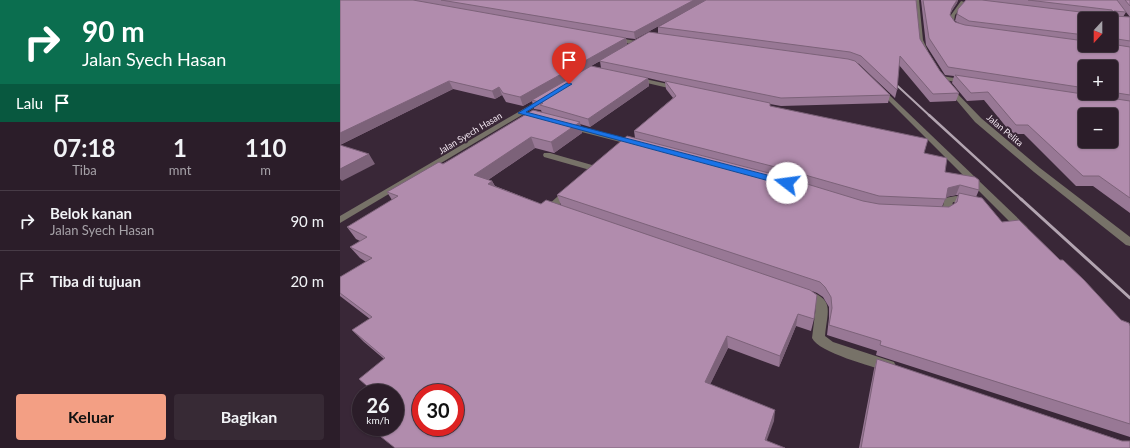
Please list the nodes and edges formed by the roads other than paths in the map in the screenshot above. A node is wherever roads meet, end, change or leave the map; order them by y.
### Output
1 (916, 0) edge
2 (957, 1) edge
3 (963, 2) junction
4 (971, 2) edge
5 (964, 30) edge
6 (605, 38) edge
7 (624, 51) edge
8 (930, 59) edge
9 (631, 78) edge
10 (973, 83) edge
11 (875, 84) edge
12 (686, 90) edge
13 (553, 93) edge
14 (521, 113) junction
15 (544, 119) edge
16 (559, 123) edge
17 (918, 139) edge
18 (934, 142) junction
19 (642, 145) edge
20 (547, 155) edge
21 (1001, 209) junction
22 (566, 212) edge
23 (927, 212) edge
24 (340, 220) edge
25 (1027, 233) edge
26 (1130, 242) edge
27 (790, 290) edge
28 (897, 369) edge

1 - 8 street
2 - 3 street
3 - 4 street
3 - 5 street
6 - 7 street
9 - 12 street
10 - 26 street, Jalan Pelita
11 - 18 street
13 - 14 street, Jalan Syech Hasan
14 - 15 street
14 - 24 street, Jalan Syech Hasan
16 - 19 street
17 - 18 street
18 - 21 street
20 - 22 street
21 - 23 street
21 - 25 street
27 - 28 street

